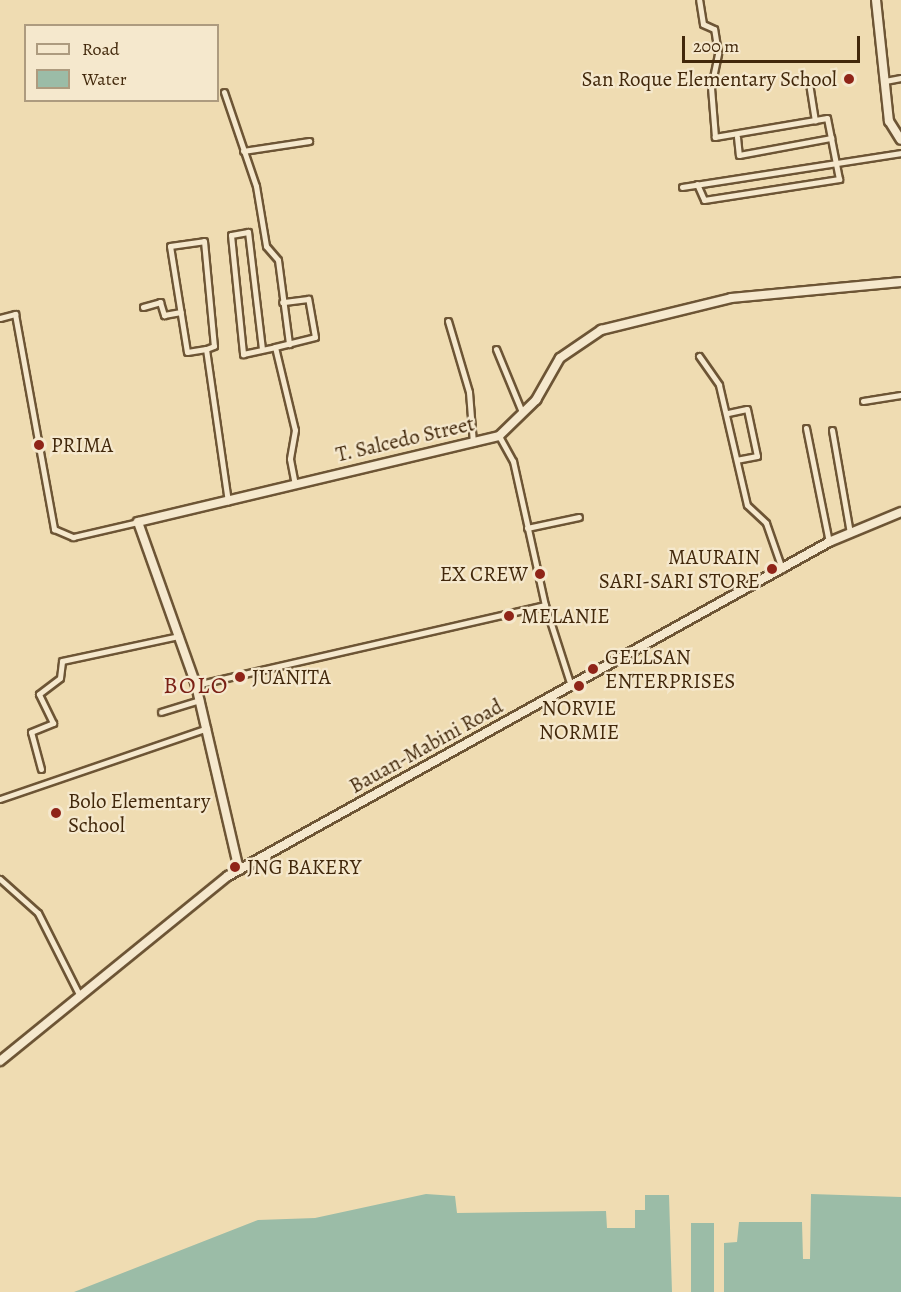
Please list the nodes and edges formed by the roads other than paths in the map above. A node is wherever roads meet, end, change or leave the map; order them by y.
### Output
1 (699, 0) edge
2 (876, 0) edge
3 (901, 78) edge
4 (885, 81) junction
5 (809, 83) dead end
6 (224, 92) dead end
7 (815, 121) junction
8 (737, 137) junction
9 (831, 138) junction
10 (901, 140) edge
11 (309, 141) dead end
12 (243, 151) junction
13 (901, 153) edge
14 (834, 162) junction
15 (697, 184) junction
16 (682, 187) dead end
17 (901, 282) edge
18 (282, 302) junction
19 (143, 307) dead end
20 (181, 312) junction
21 (0, 318) edge
22 (448, 321) dead end
23 (289, 344) junction
24 (275, 347) junction
25 (262, 349) junction
26 (496, 349) dead end
27 (206, 350) junction
28 (699, 356) dead end
29 (901, 395) edge
30 (863, 401) dead end
31 (522, 412) junction
32 (728, 413) junction
33 (806, 428) dead end
34 (832, 430) dead end
35 (499, 436) junction
36 (472, 443) junction
37 (737, 460) junction
38 (295, 484) junction
39 (228, 501) junction
40 (901, 512) edge
41 (579, 517) dead end
42 (138, 522) junction
43 (527, 528) junction
44 (850, 533) junction
45 (829, 542) junction
46 (782, 569) junction
47 (545, 605) junction
48 (179, 636) junction
49 (196, 686) junction
50 (571, 686) junction
51 (200, 700) junction
52 (161, 712) dead end
53 (207, 728) junction
54 (41, 769) dead end
55 (0, 799) edge
56 (239, 870) junction
57 (0, 879) edge
58 (80, 996) junction
59 (0, 1061) edge

1 - 8 street
2 - 4 street
3 - 4 street
4 - 10 street
5 - 7 street
6 - 12 street
7 - 8 street
7 - 9 street
8 - 9 street
9 - 14 street
11 - 12 street
12 - 18 street
13 - 14 street
14 - 15 street
14 - 15 street
15 - 16 street
17 - 31 street, T. Salcedo Street
18 - 23 street
18 - 23 street
19 - 20 street
20 - 27 street
20 - 27 street
21 - 42 street, T. Salcedo Street
22 - 36 street
23 - 24 street
24 - 25 street
24 - 38 street
25 - 25 street
26 - 31 street
27 - 39 street
28 - 32 street
29 - 30 street
31 - 35 street, T. Salcedo Street
32 - 37 street
32 - 37 street
33 - 45 street
34 - 44 street
35 - 36 street, T. Salcedo Street
35 - 43 street
36 - 38 street, T. Salcedo Street
37 - 46 street
38 - 39 street, T. Salcedo Street
39 - 42 street, T. Salcedo Street
40 - 44 street, Bauan-Mabini Road
41 - 43 street
42 - 48 street
43 - 47 street
44 - 45 street, Bauan-Mabini Road
45 - 46 street, Bauan-Mabini Road
46 - 50 street, Bauan-Mabini Road
47 - 49 street
47 - 50 street
48 - 49 street
48 - 54 street
49 - 51 street
50 - 56 street, Bauan-Mabini Road
51 - 52 street
51 - 53 street
53 - 55 street
53 - 56 street
56 - 58 street, Bauan-Mabini Road
57 - 58 street
58 - 59 street, Bauan-Mabini Road

